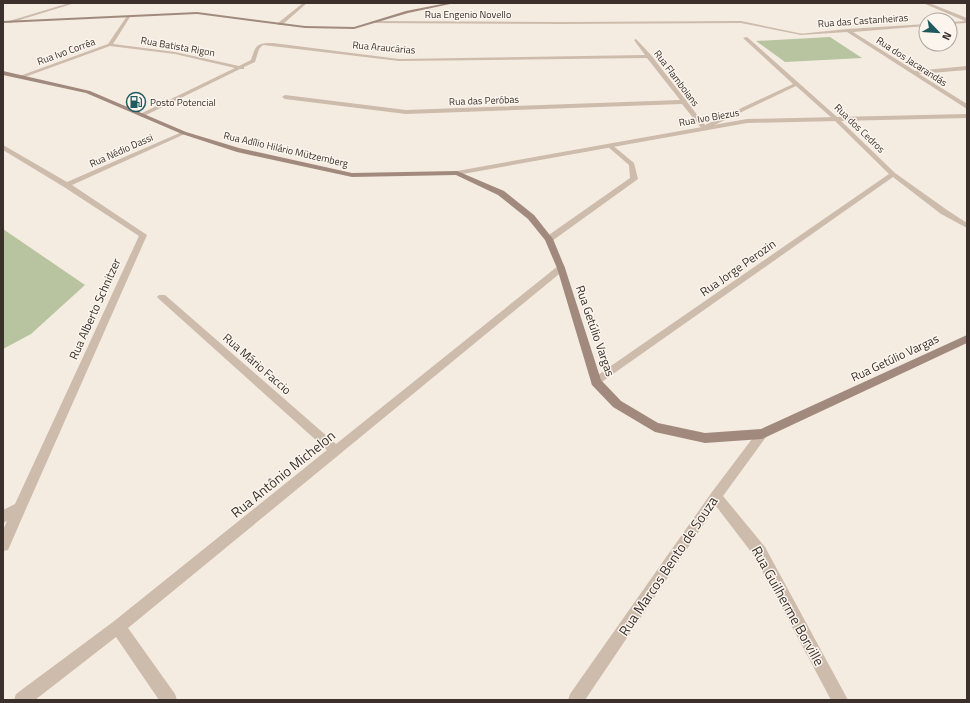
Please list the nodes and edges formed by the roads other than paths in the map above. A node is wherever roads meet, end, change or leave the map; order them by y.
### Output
1 (73, 3) edge
2 (306, 3) edge
3 (453, 3) edge
4 (926, 3) edge
5 (128, 17) junction
6 (967, 21) edge
7 (5, 22) edge
8 (373, 22) junction
9 (563, 23) joint
10 (280, 24) junction
11 (918, 26) edge
12 (847, 30) junction
13 (801, 34) joint
14 (745, 38) dead end
15 (636, 40) dead end
16 (110, 45) junction
17 (649, 56) junction
18 (242, 68) junction
19 (967, 68) edge
20 (3, 73) edge
21 (914, 73) junction
22 (20, 77) junction
23 (797, 84) junction
24 (285, 97) dead end
25 (684, 102) junction
26 (967, 107) edge
27 (142, 115) junction
28 (967, 116) edge
29 (835, 118) junction
30 (704, 128) junction
31 (184, 133) junction
32 (609, 145) junction
33 (3, 147) edge
34 (457, 173) junction
35 (893, 174) junction
36 (67, 185) junction
37 (967, 226) edge
38 (549, 239) junction
39 (561, 268) junction
40 (162, 297) dead end
41 (967, 339) edge
42 (596, 382) junction
43 (762, 434) junction
44 (335, 450) junction
45 (716, 496) junction
46 (21, 507) junction
47 (3, 517) edge
48 (3, 545) edge
49 (118, 627) junction
50 (22, 700) edge
51 (169, 700) edge
52 (576, 700) edge
53 (840, 700) edge

1 - 7 street
2 - 10 street
3 - 8 main road
4 - 6 street
5 - 7 main road
5 - 10 main road
5 - 16 street, Rua Ivo Corrêa
8 - 9 street, Rua Engenio Novello
8 - 10 main road
9 - 13 lane
11 - 12 street, Rua das Castanheiras
12 - 13 street, Rua das Castanheiras
12 - 21 street, Rua dos Jacarandás
14 - 23 street, Rua dos Cedros
15 - 17 street, Rua Flamboians
16 - 18 street, Rua Batista Rigon
16 - 22 street, Rua Ivo Corrêa
17 - 18 street, Rua Araucárias
17 - 25 street, Rua Flamboians
18 - 27 street, Rua Araucárias
19 - 21 street
20 - 22 main road, Rua Adílio Hilário Mützemberg
21 - 26 street, Rua dos Jacarandás
22 - 27 main road, Rua Adílio Hilário Mützemberg
23 - 29 street, Rua dos Cedros
23 - 30 street
24 - 25 street, Rua das Peróbas
25 - 30 street, Rua Flamboians
27 - 31 main road, Rua Adílio Hilário Mützemberg
28 - 29 street, Rua Ivo Biezus
29 - 30 street, Rua Ivo Biezus
29 - 35 street, Rua dos Cedros
30 - 32 street, Rua Ivo Biezus
31 - 34 main road, Rua Adílio Hilário Mützemberg
31 - 36 street, Rua Nédio Dassi
32 - 34 street, Rua Ivo Biezus
32 - 38 street
33 - 36 street, Rua Alberto Schnitzer
34 - 38 main road, Rua Getúlio Vargas
35 - 37 street, Rua dos Cedros
35 - 42 street, Rua Jorge Perozin
36 - 46 street, Rua Alberto Schnitzer
38 - 39 main road, Rua Getúlio Vargas
39 - 42 main road, Rua Getúlio Vargas
39 - 44 street, Rua Antônio Michelon
40 - 44 street, Rua Mário Faccio
41 - 43 main road, Rua Getúlio Vargas
42 - 43 main road, Rua Getúlio Vargas
43 - 45 street, Rua Marcos Bento de Souza
44 - 49 street, Rua Antônio Michelon
45 - 52 street, Rua Marcos Bento de Souza
45 - 53 street, Rua Guilherme Borville
46 - 47 street
46 - 48 street, Rua Alberto Schnitzer
49 - 50 street, Rua Antônio Michelon
49 - 51 street

